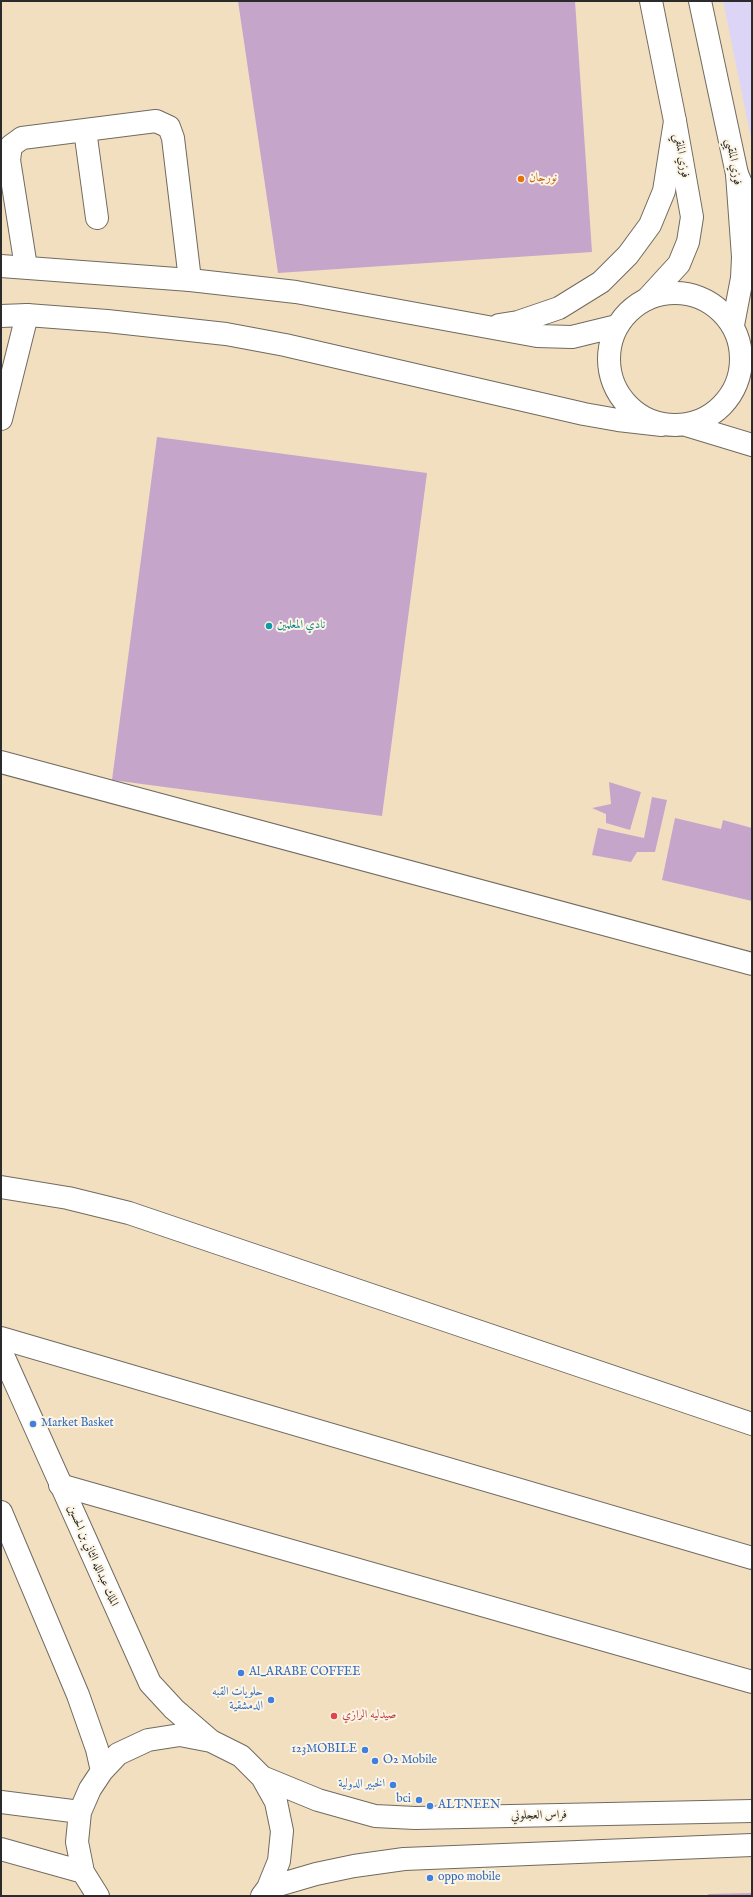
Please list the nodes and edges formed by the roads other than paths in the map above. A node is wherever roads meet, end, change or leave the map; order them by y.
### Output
1 (651, 1) edge
2 (700, 1) edge
3 (675, 121) junction
4 (85, 130) junction
5 (737, 174) junction
6 (752, 209) edge
7 (97, 218) dead end
8 (1, 266) edge
9 (26, 267) junction
10 (190, 280) junction
11 (647, 299) junction
12 (1, 316) edge
13 (27, 316) junction
14 (617, 326) junction
15 (489, 327) junction
16 (742, 338) edge
17 (1, 419) edge
18 (662, 425) junction
19 (686, 425) junction
20 (752, 445) edge
21 (1, 762) edge
22 (752, 964) edge
23 (1, 1187) edge
24 (1, 1338) edge
25 (1, 1351) edge
26 (752, 1424) edge
27 (60, 1485) junction
28 (1, 1512) edge
29 (752, 1558) edge
30 (752, 1682) edge
31 (211, 1741) junction
32 (102, 1771) junction
33 (262, 1777) junction
34 (1, 1802) edge
35 (752, 1811) edge
36 (80, 1812) junction
37 (752, 1846) edge
38 (1, 1849) edge
39 (83, 1872) junction
40 (265, 1892) edge
41 (98, 1896) edge

1 - 3 main road, فوزي الملقي
2 - 5 main road, فوزي الملقيي
3 - 11 main road, فوزي الملقي
3 - 15 main road
4 - 7 main road
4 - 9 main road
4 - 10 main road
5 - 6 main road
5 - 16 main road, فوزي الملقيي
8 - 9 main road
9 - 10 main road
10 - 15 main road
11 - 14 main road
11 - 16 main road
12 - 13 main road
13 - 17 main road
13 - 18 main road
14 - 15 main road
14 - 18 main road
16 - 19 main road
18 - 19 main road
19 - 20 main road
21 - 22 main road
23 - 26 main road
24 - 29 main road
25 - 27 main road, الملك عبدالله الثاني بن الحسين
27 - 30 main road
27 - 31 main road, الملك عبدالله الثاني بن الحسين
28 - 32 main road
31 - 32 main road
31 - 33 main road
32 - 36 main road
33 - 35 main road, فراس العجلوني
33 - 40 main road
34 - 36 main road
36 - 39 main road
37 - 40 main road
38 - 39 main road
39 - 41 main road

